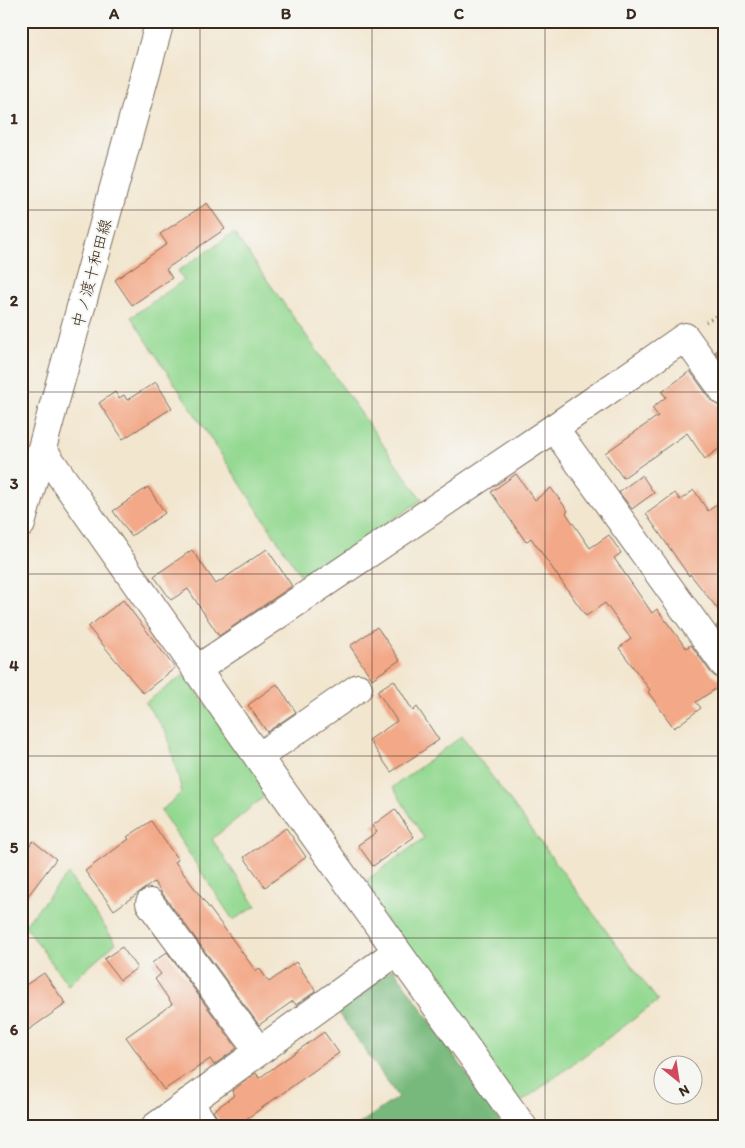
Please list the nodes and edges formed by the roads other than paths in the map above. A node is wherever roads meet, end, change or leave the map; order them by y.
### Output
1 (160, 21) edge
2 (724, 391) edge
3 (554, 428) junction
4 (42, 449) junction
5 (21, 524) edge
6 (724, 664) edge
7 (196, 670) junction
8 (358, 688) dead end
9 (258, 757) junction
10 (150, 903) dead end
11 (396, 952) junction
12 (259, 1051) junction
13 (189, 1102) junction
14 (155, 1127) edge
15 (204, 1127) edge
16 (523, 1127) edge

1 - 4 street, 中ノ渡十和田線
2 - 3 street
3 - 6 street
3 - 7 street
4 - 5 street, 中ノ渡十和田線
4 - 7 street
7 - 9 street
8 - 9 street
9 - 11 street
10 - 12 street
11 - 12 street
11 - 16 street
12 - 13 street
13 - 14 street
13 - 15 street

